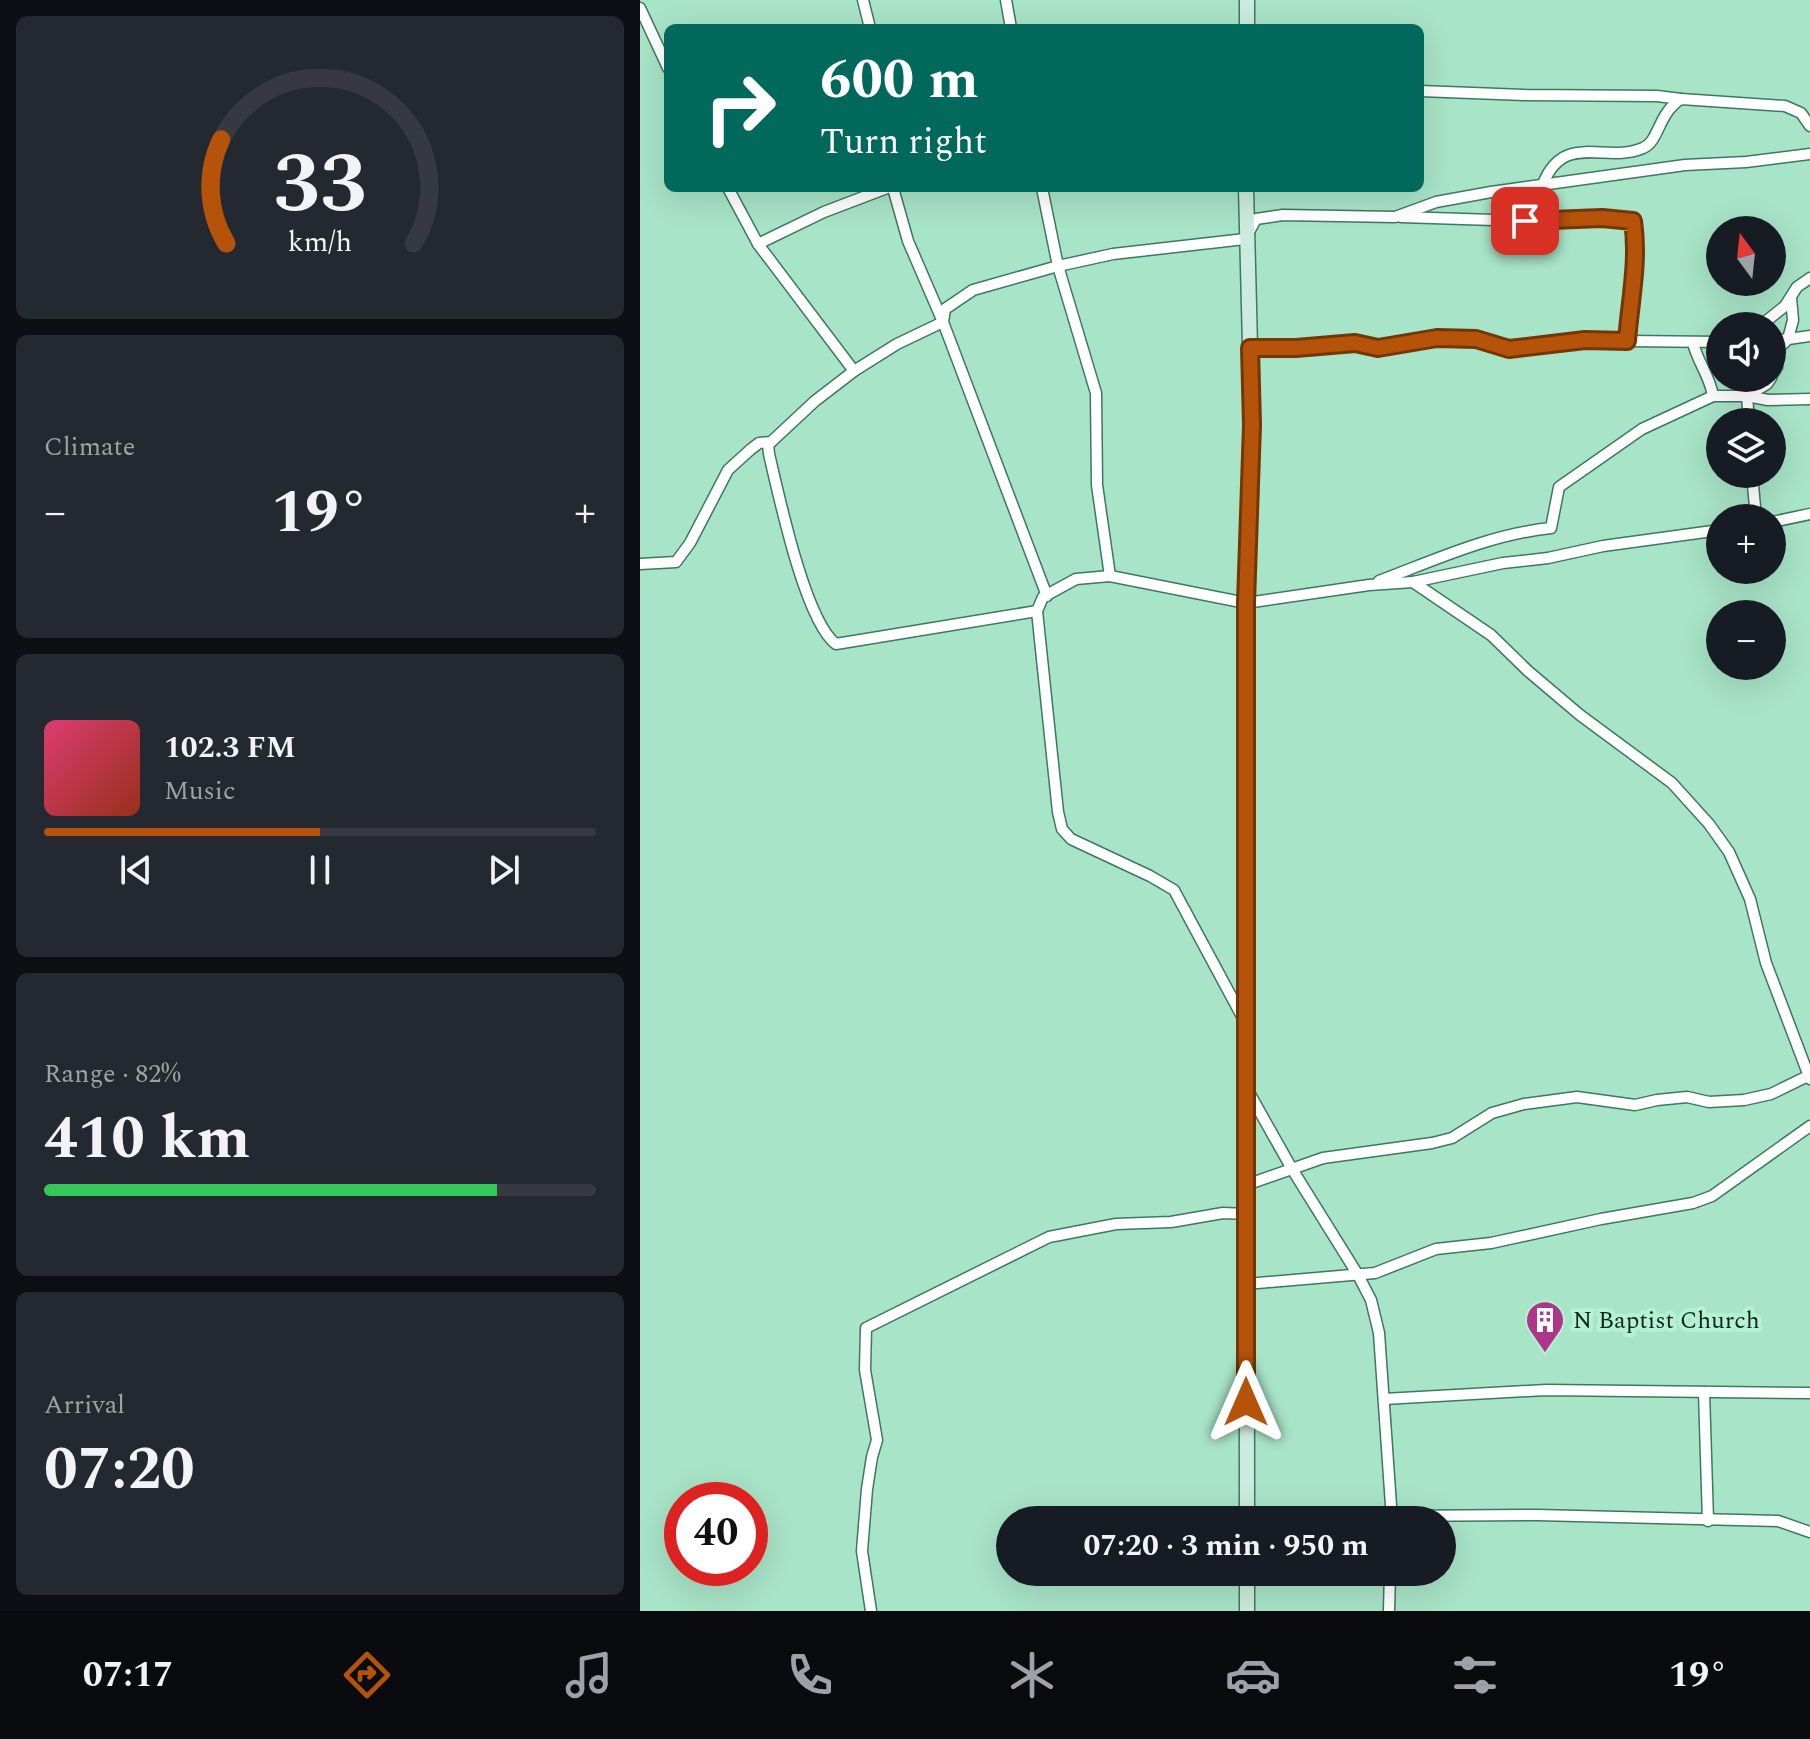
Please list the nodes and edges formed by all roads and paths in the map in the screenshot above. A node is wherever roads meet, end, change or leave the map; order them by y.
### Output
1 (863, 0) edge
2 (1006, 0) edge
3 (1247, 0) edge
4 (640, 8) edge
5 (869, 24) edge
6 (1010, 24) edge
7 (1247, 24) edge
8 (664, 59) edge
9 (1424, 91) edge
10 (1681, 99) junction
11 (1810, 126) edge
12 (1810, 154) edge
13 (1543, 184) junction
14 (730, 192) edge
15 (879, 192) edge
16 (891, 192) edge
17 (1043, 192) edge
18 (1246, 192) edge
19 (1395, 217) junction
20 (1245, 239) junction
21 (758, 244) junction
22 (1058, 266) junction
23 (1810, 278) edge
24 (1791, 298) junction
25 (1776, 312) edge
26 (943, 322) junction
27 (1810, 336) edge
28 (1788, 339) joint
29 (1627, 341) junction
30 (1693, 343) junction
31 (1706, 343) edge
32 (1250, 348) junction
33 (854, 371) junction
34 (1754, 392) edge
35 (1713, 396) junction
36 (1747, 396) junction
37 (1810, 399) edge
38 (1748, 408) edge
39 (771, 442) junction
40 (1810, 514) edge
41 (1786, 519) edge
42 (1706, 532) edge
43 (640, 564) edge
44 (1110, 576) junction
45 (1413, 582) junction
46 (1369, 585) junction
47 (1047, 596) junction
48 (1246, 603) junction
49 (1037, 611) junction
50 (1246, 1024) junction
51 (1810, 1077) edge
52 (1246, 1087) junction
53 (1810, 1126) edge
54 (1292, 1169) junction
55 (1246, 1185) junction
56 (1246, 1214) junction
57 (1358, 1275) junction
58 (1246, 1284) junction
59 (1704, 1392) junction
60 (1810, 1393) edge
61 (1384, 1399) junction
62 (1247, 1506) edge
63 (1391, 1506) edge
64 (1456, 1517) edge
65 (1708, 1521) junction
66 (1810, 1532) edge
67 (1247, 1586) edge
68 (1390, 1586) edge
69 (871, 1611) edge
70 (1247, 1611) edge
71 (1389, 1611) edge

1 - 5 street
2 - 6 street
3 - 7 street
4 - 8 street
9 - 10 street
10 - 11 street
10 - 13 street
12 - 13 street
13 - 19 street
14 - 21 street
15 - 21 street
16 - 26 street
17 - 22 street
18 - 20 street
19 - 20 street
19 - 29 street
20 - 22 street
20 - 32 street
21 - 33 street
22 - 26 street
22 - 44 street
23 - 24 street
24 - 25 street
24 - 28 street
26 - 33 street
26 - 47 street
27 - 28 street
29 - 30 street
29 - 32 street
30 - 31 street
30 - 35 street
32 - 48 street
33 - 39 street
34 - 36 street
35 - 36 street
35 - 46 street
36 - 37 street
36 - 38 street
39 - 43 street
39 - 49 street
40 - 41 street
42 - 45 street
44 - 47 street
44 - 48 street
45 - 46 street
45 - 51 street
46 - 48 street
47 - 49 street
48 - 50 street
49 - 50 street
50 - 52 street
51 - 54 street
52 - 54 street
52 - 55 street
53 - 57 street
54 - 55 street
54 - 57 street
55 - 56 street
56 - 58 street
56 - 69 street
57 - 58 street
57 - 61 street
58 - 62 street
59 - 60 street
59 - 61 street
59 - 65 street
61 - 63 street
64 - 65 street
65 - 66 street
67 - 70 street
68 - 71 street

